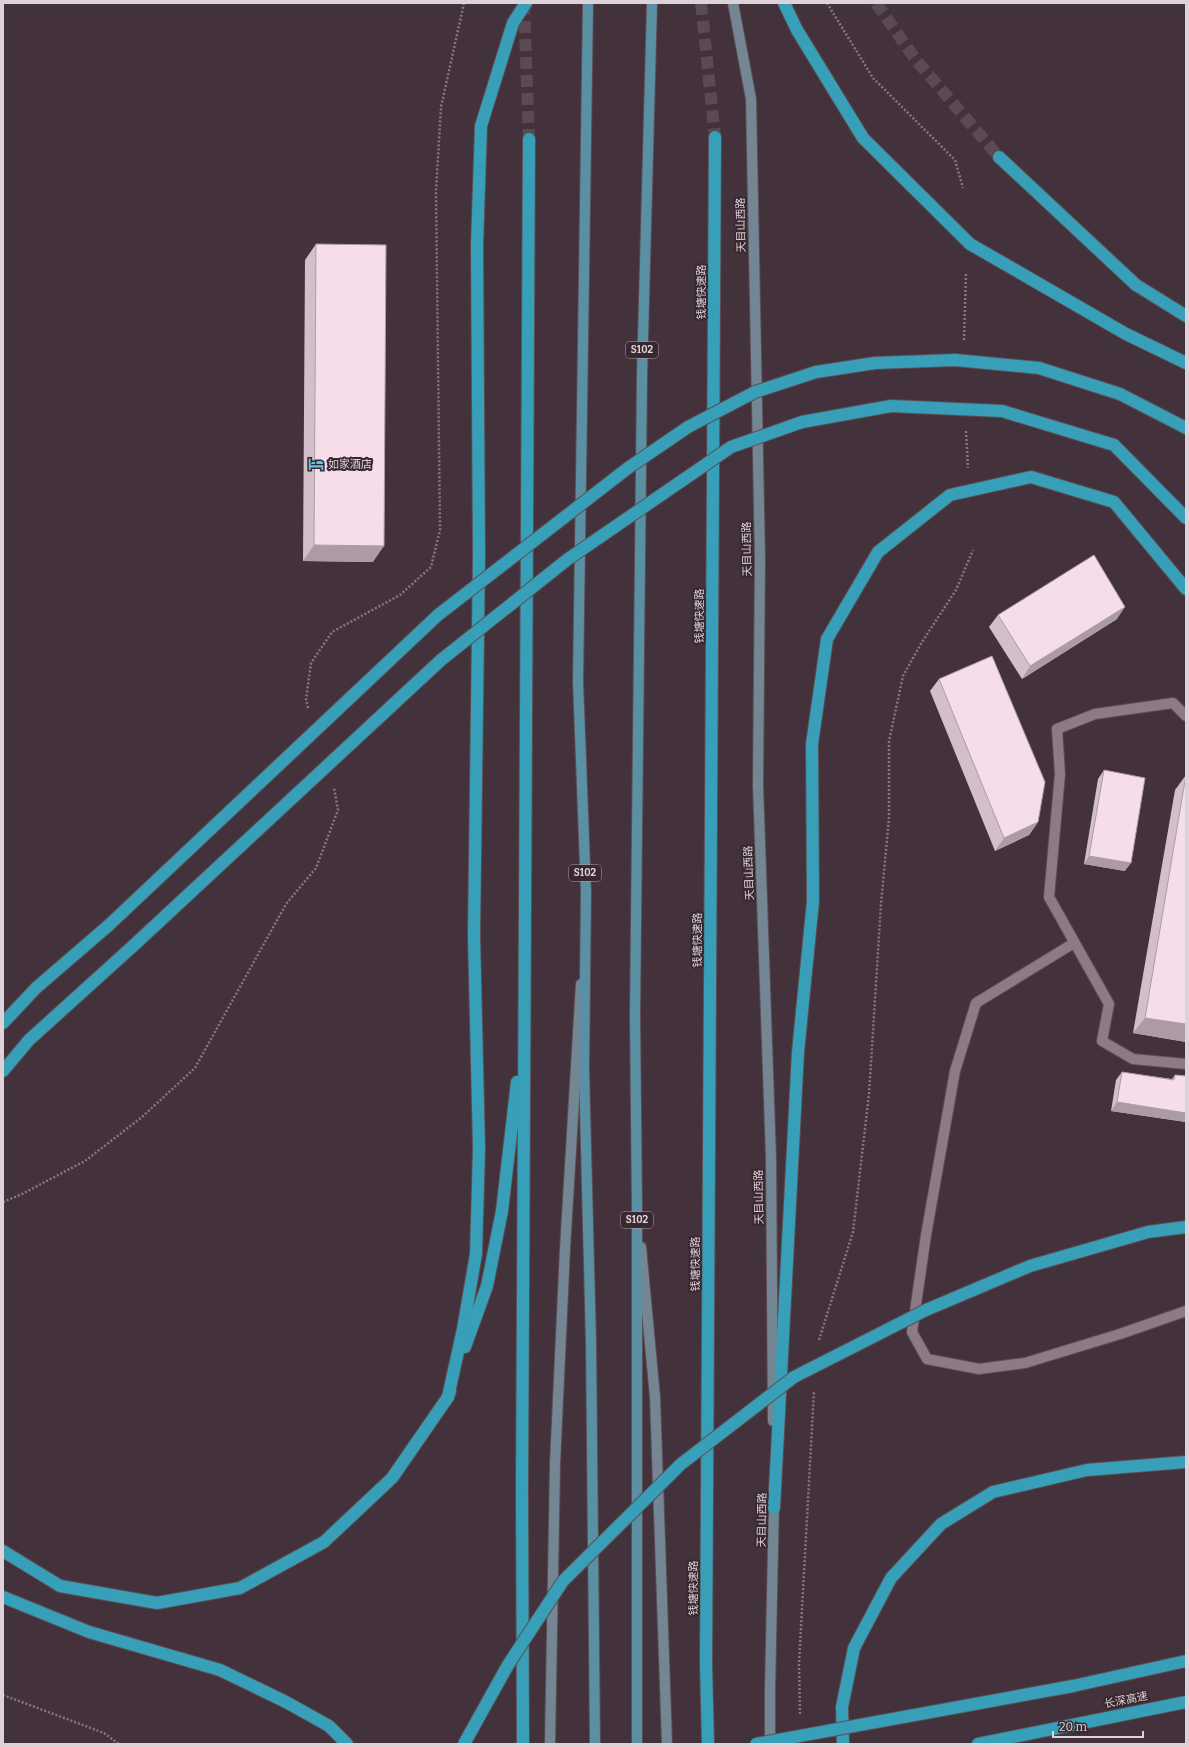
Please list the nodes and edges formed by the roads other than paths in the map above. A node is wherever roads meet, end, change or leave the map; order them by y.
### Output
1 (526, 3) edge
2 (588, 3) edge
3 (652, 3) edge
4 (733, 3) edge
5 (784, 3) edge
6 (715, 137) tunnel mouth
7 (529, 139) tunnel mouth
8 (999, 157) tunnel mouth
9 (1186, 316) edge
10 (1186, 363) edge
11 (1186, 428) edge
12 (1186, 518) edge
13 (1186, 589) edge
14 (1186, 716) edge
15 (586, 892) junction
16 (1074, 943) junction
17 (525, 979) junction
18 (3, 1023) edge
19 (1186, 1064) edge
20 (3, 1071) edge
21 (637, 1208) junction
22 (1186, 1227) edge
23 (1186, 1311) edge
24 (448, 1397) junction
25 (1186, 1462) edge
26 (774, 1508) junction
27 (3, 1551) edge
28 (3, 1597) edge
29 (1186, 1661) edge
30 (1186, 1702) edge
31 (347, 1744) edge
32 (464, 1744) edge
33 (523, 1744) edge
34 (550, 1744) edge
35 (595, 1744) edge
36 (638, 1744) edge
37 (667, 1744) edge
38 (708, 1744) edge
39 (756, 1744) edge
40 (770, 1744) edge
41 (842, 1744) edge
42 (978, 1744) edge

1 - 24 highway
2 - 15 main road, S102
3 - 21 main road, S102
4 - 26 main road, 天目山西路
5 - 10 highway
6 - 38 highway, 钱塘快速路
7 - 17 highway
8 - 9 highway
11 - 18 highway, bridge
12 - 20 highway, bridge
13 - 26 highway
14 - 16 lane
15 - 34 main road
15 - 35 main road, S102
16 - 19 lane
16 - 23 lane
17 - 24 highway
17 - 33 highway
21 - 36 main road, S102
21 - 37 main road
22 - 32 highway, bridge
24 - 27 highway
25 - 41 highway
26 - 40 main road, 天目山西路
28 - 31 highway
29 - 39 highway, bridge
30 - 42 highway, 长深高速

